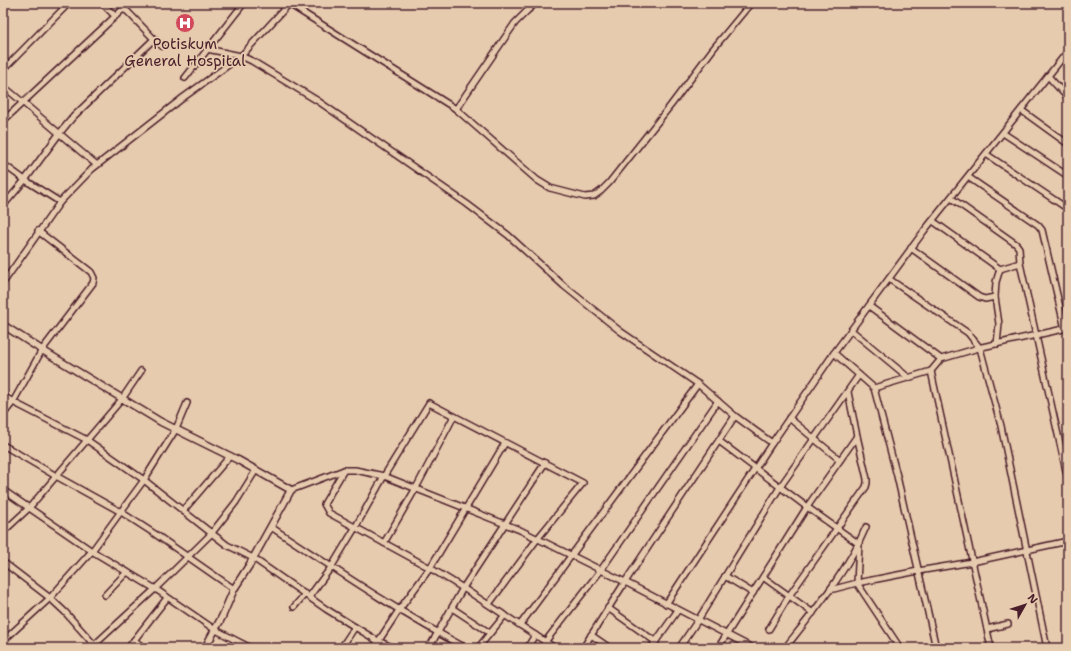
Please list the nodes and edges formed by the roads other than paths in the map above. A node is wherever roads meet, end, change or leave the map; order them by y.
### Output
1 (68, 3) edge
2 (102, 3) edge
3 (244, 3) edge
4 (289, 3) edge
5 (536, 3) edge
6 (751, 3) edge
7 (115, 16) junction
8 (154, 39) junction
9 (162, 46) dead end
10 (208, 49) junction
11 (1068, 51) edge
12 (240, 56) junction
13 (3, 70) edge
14 (1048, 76) junction
15 (185, 78) dead end
16 (3, 86) edge
17 (1068, 97) edge
18 (23, 102) junction
19 (456, 109) junction
20 (1020, 110) junction
21 (3, 121) edge
22 (1003, 133) junction
23 (59, 134) junction
24 (1068, 144) edge
25 (986, 154) junction
26 (3, 164) edge
27 (97, 166) junction
28 (968, 176) junction
29 (1068, 176) edge
30 (25, 180) junction
31 (951, 198) junction
32 (4, 202) edge
33 (60, 202) junction
34 (1068, 209) edge
35 (933, 220) junction
36 (38, 231) junction
37 (911, 248) junction
38 (1020, 263) junction
39 (1000, 269) junction
40 (889, 278) junction
41 (3, 282) edge
42 (995, 297) junction
43 (869, 306) junction
44 (3, 325) edge
45 (1066, 328) edge
46 (851, 330) junction
47 (1036, 336) junction
48 (996, 344) junction
49 (980, 348) junction
50 (42, 350) junction
51 (834, 353) junction
52 (941, 360) junction
53 (141, 371) dead end
54 (931, 371) junction
55 (859, 375) junction
56 (909, 378) junction
57 (698, 384) junction
58 (874, 388) junction
59 (848, 392) junction
60 (3, 396) edge
61 (122, 399) junction
62 (718, 401) junction
63 (12, 402) junction
64 (187, 403) dead end
65 (3, 415) edge
66 (454, 416) junction
67 (735, 416) junction
68 (789, 418) junction
69 (176, 429) junction
70 (857, 436) junction
71 (814, 439) junction
72 (87, 440) junction
73 (719, 441) junction
74 (505, 443) junction
75 (772, 443) junction
76 (3, 445) edge
77 (230, 456) junction
78 (840, 460) junction
79 (545, 463) junction
80 (755, 468) junction
81 (256, 470) junction
82 (344, 470) junction
83 (56, 476) junction
84 (384, 476) junction
85 (144, 480) junction
86 (1068, 480) edge
87 (780, 487) junction
88 (416, 488) junction
89 (3, 490) edge
90 (291, 490) junction
91 (807, 507) junction
92 (29, 508) junction
93 (466, 508) junction
94 (183, 511) junction
95 (121, 512) junction
96 (504, 524) junction
97 (271, 527) junction
98 (866, 527) dead end
99 (355, 528) junction
100 (836, 528) junction
101 (3, 532) edge
102 (212, 534) junction
103 (538, 538) junction
104 (1068, 541) edge
105 (384, 543) junction
106 (859, 544) junction
107 (1027, 549) junction
108 (92, 551) junction
109 (571, 555) junction
110 (187, 557) junction
111 (253, 558) junction
112 (3, 562) edge
113 (972, 562) junction
114 (332, 566) junction
115 (430, 568) junction
116 (601, 570) junction
117 (918, 571) junction
118 (127, 572) junction
119 (725, 576) junction
120 (763, 577) junction
121 (625, 582) junction
122 (857, 583) junction
123 (463, 588) junction
124 (155, 589) junction
125 (234, 589) junction
126 (830, 590) junction
127 (753, 593) junction
128 (105, 595) dead end
129 (307, 596) junction
130 (789, 596) junction
131 (50, 598) junction
132 (167, 598) junction
133 (488, 604) junction
134 (666, 604) junction
135 (294, 607) dead end
136 (452, 608) junction
137 (608, 608) junction
138 (399, 610) junction
139 (678, 610) junction
140 (813, 613) junction
141 (505, 615) junction
142 (698, 620) junction
143 (1008, 624) dead end
144 (520, 625) junction
145 (355, 627) junction
146 (214, 629) junction
147 (769, 629) dead end
148 (987, 629) junction
149 (438, 633) junction
150 (490, 633) junction
151 (535, 635) junction
152 (591, 635) junction
153 (726, 635) junction
154 (134, 640) junction
155 (3, 641) edge
156 (378, 641) junction
157 (545, 642) junction
158 (656, 642) junction
159 (242, 646) edge
160 (94, 647) edge
161 (128, 648) edge
162 (144, 648) edge
163 (205, 648) edge
164 (251, 648) edge
165 (341, 648) edge
166 (374, 648) edge
167 (394, 648) edge
168 (429, 648) edge
169 (466, 648) edge
170 (478, 648) edge
171 (527, 648) edge
172 (555, 648) edge
173 (583, 648) edge
174 (610, 648) edge
175 (651, 648) edge
176 (679, 648) edge
177 (718, 648) edge
178 (753, 648) edge
179 (785, 648) edge
180 (900, 648) edge
181 (936, 648) edge
182 (991, 648) edge
183 (1047, 648) edge

1 - 13 street
2 - 7 street
3 - 10 street
4 - 12 street
4 - 19 street
5 - 19 street
6 - 19 street
7 - 8 street
7 - 18 street
8 - 9 street
8 - 23 street
10 - 12 street
10 - 15 street
11 - 14 street
12 - 27 street
12 - 57 street
14 - 17 street
14 - 20 street
16 - 18 street
18 - 21 street
18 - 23 street
20 - 22 street
20 - 24 street
22 - 25 street
22 - 29 street
23 - 27 street
23 - 30 street
25 - 28 street
25 - 34 street
26 - 30 street
27 - 33 street
28 - 31 street
28 - 45 street
30 - 32 street
30 - 33 street
31 - 35 street
31 - 38 street
33 - 36 street
35 - 37 street
35 - 39 street
36 - 41 street
36 - 50 street
37 - 40 street
37 - 42 street
38 - 39 street
38 - 47 street
39 - 42 street
40 - 43 street
40 - 49 street
42 - 48 street
43 - 46 street
43 - 52 street
44 - 50 street
45 - 47 street
46 - 51 street
46 - 56 street
47 - 48 street
47 - 86 street
48 - 49 street
49 - 52 street
49 - 107 street
50 - 61 street
50 - 63 street
51 - 55 street
51 - 68 street
52 - 54 street
53 - 61 street
54 - 56 street
54 - 113 street
55 - 58 street
55 - 59 street
56 - 58 street
57 - 62 street
57 - 109 street
58 - 117 street
59 - 70 street
59 - 71 street
60 - 63 street
61 - 69 street
61 - 72 street
62 - 67 street
62 - 116 street
63 - 65 street
63 - 72 street
64 - 69 street
66 - 74 street
66 - 84 street
66 - 88 street
67 - 73 street
67 - 75 street
68 - 71 street
68 - 75 street
69 - 77 street
69 - 85 street
70 - 78 street
70 - 100 street
71 - 78 street
71 - 87 street
72 - 83 street
72 - 85 street
73 - 80 street
73 - 121 street
74 - 79 street
74 - 93 street
75 - 80 street
76 - 83 street
77 - 81 street
77 - 94 street
78 - 91 street
79 - 96 street
79 - 103 street
80 - 87 street
80 - 134 street
81 - 90 street
81 - 102 street
82 - 84 street
82 - 90 street
82 - 99 street
83 - 92 street
83 - 95 street
84 - 88 street
84 - 99 street
85 - 94 street
85 - 95 street
87 - 91 street
87 - 119 street
88 - 93 street
88 - 105 street
89 - 92 street
90 - 97 street
91 - 100 street
91 - 120 street
92 - 101 street
92 - 108 street
93 - 96 street
93 - 115 street
94 - 102 street
95 - 108 street
95 - 110 street
96 - 103 street
96 - 123 street
97 - 111 street
97 - 114 street
98 - 106 street
99 - 105 street
99 - 114 street
100 - 106 street
100 - 130 street
102 - 110 street
102 - 111 street
103 - 109 street
103 - 133 street
104 - 107 street
105 - 115 street
106 - 122 street
106 - 126 street
107 - 113 street
107 - 183 street
108 - 118 street
108 - 131 street
109 - 116 street
109 - 144 street
110 - 124 street
110 - 125 street
111 - 125 street
111 - 129 street
112 - 131 street
113 - 117 street
113 - 148 street
114 - 129 street
114 - 138 street
115 - 123 street
115 - 138 street
116 - 121 street
116 - 157 street
117 - 122 street
117 - 181 street
118 - 124 street
118 - 128 street
119 - 127 street
119 - 142 street
120 - 127 street
120 - 130 street
121 - 134 street
121 - 137 street
122 - 126 street
122 - 180 street
123 - 133 street
123 - 136 street
124 - 132 street
124 - 160 street
125 - 146 street
126 - 140 street
127 - 153 street
129 - 135 street
129 - 145 street
130 - 140 street
130 - 147 street
131 - 155 street
131 - 160 street
132 - 146 street
132 - 154 street
133 - 141 street
134 - 139 street
136 - 149 street
136 - 150 street
137 - 152 street
137 - 158 street
138 - 149 street
138 - 156 street
139 - 142 street
139 - 158 street
140 - 179 street
141 - 144 street
141 - 150 street
142 - 153 street
142 - 176 street
143 - 148 street
144 - 151 street
145 - 156 street
145 - 165 street
146 - 159 street
146 - 163 street
148 - 182 street
149 - 168 street
149 - 169 street
150 - 170 street
151 - 157 street
151 - 171 street
152 - 173 street
152 - 174 street
153 - 177 street
153 - 178 street
154 - 161 street
154 - 162 street
156 - 166 street
156 - 167 street
157 - 172 street
158 - 175 street
159 - 164 street

